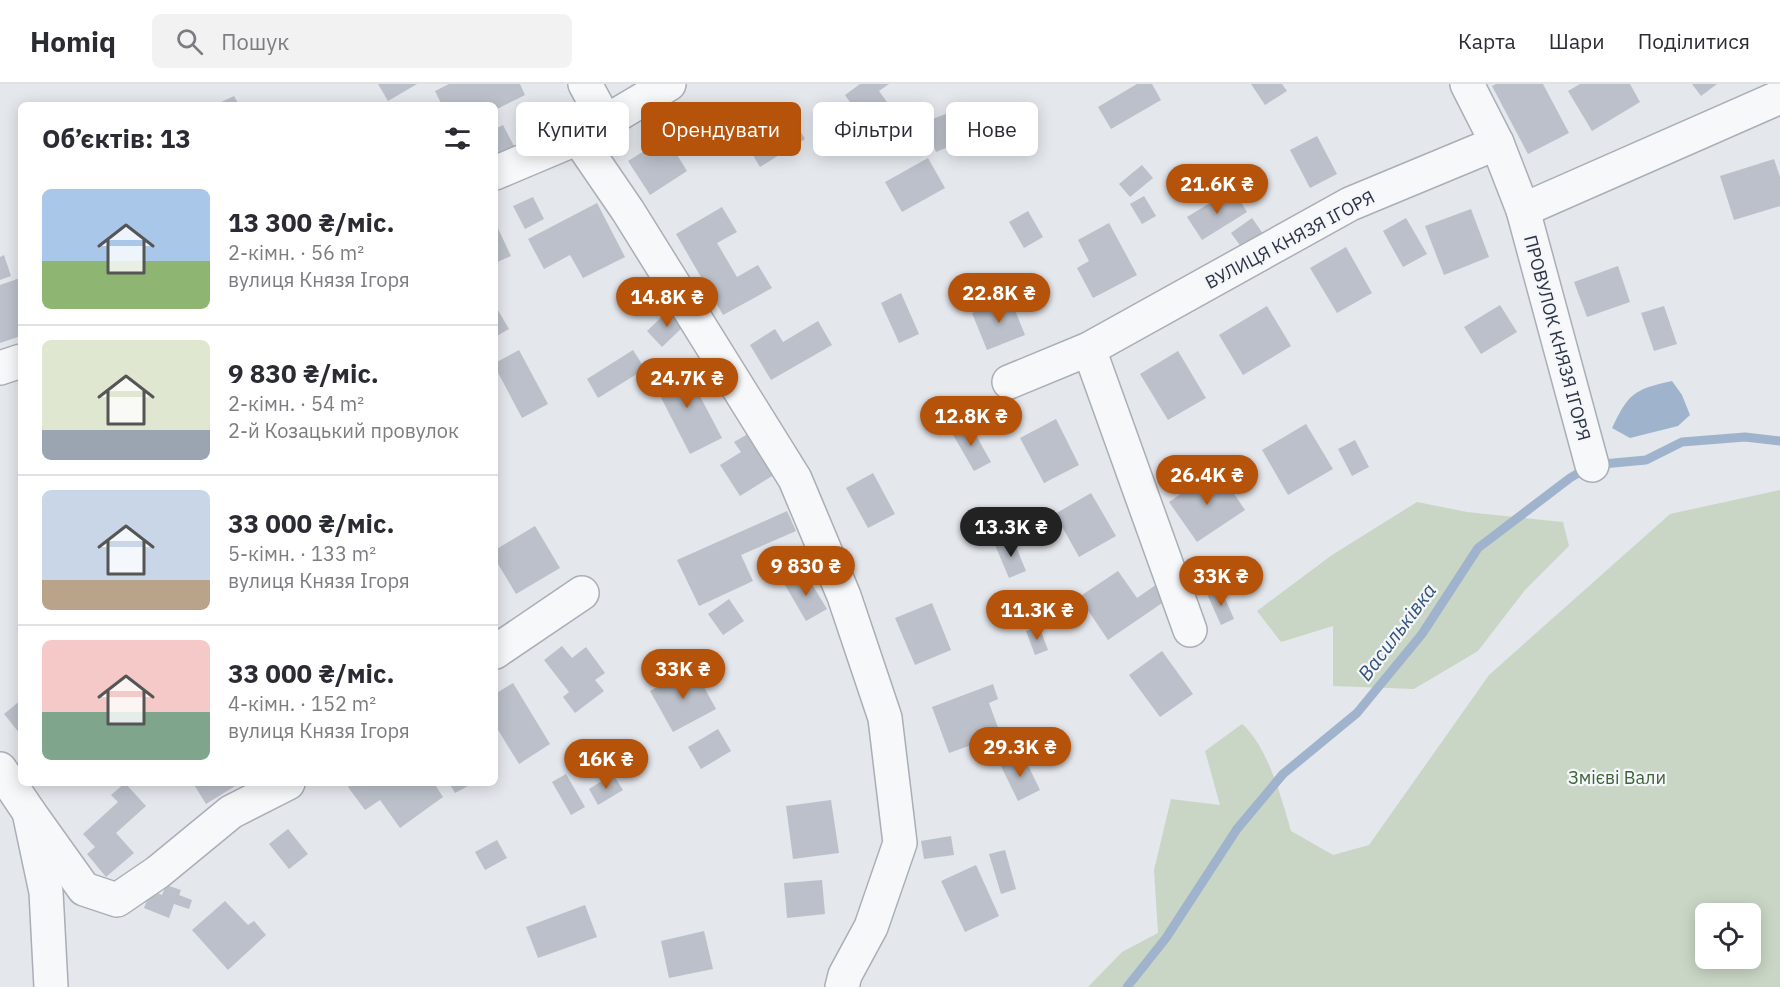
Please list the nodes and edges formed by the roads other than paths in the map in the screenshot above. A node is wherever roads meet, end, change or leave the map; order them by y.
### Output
1 (585, 84) edge
2 (669, 84) edge
3 (1467, 84) edge
4 (1780, 97) edge
5 (595, 102) edge
6 (629, 107) edge
7 (1497, 143) junction
8 (536, 156) edge
9 (590, 156) edge
10 (498, 173) edge
11 (1523, 210) junction
12 (1089, 349) junction
13 (18, 362) edge
14 (0, 368) edge
15 (1009, 382) dead end
16 (1592, 465) dead end
17 (582, 593) dead end
18 (1190, 630) dead end
19 (498, 650) edge
20 (0, 769) edge
21 (282, 786) edge
22 (29, 812) junction
23 (51, 987) edge
24 (842, 987) edge

1 - 5 street
2 - 6 street
3 - 7 street
4 - 11 street
7 - 11 street
7 - 12 street, ВУЛИЦЯ КНЯЗЯ ІГОРЯ
8 - 10 street
9 - 24 street
11 - 16 street, ПРОВУЛОК КНЯЗЯ ІГОРЯ
12 - 15 street, ВУЛИЦЯ КНЯЗЯ ІГОРЯ
12 - 18 street
13 - 14 street
17 - 19 street
20 - 22 street
21 - 22 street
22 - 23 street

